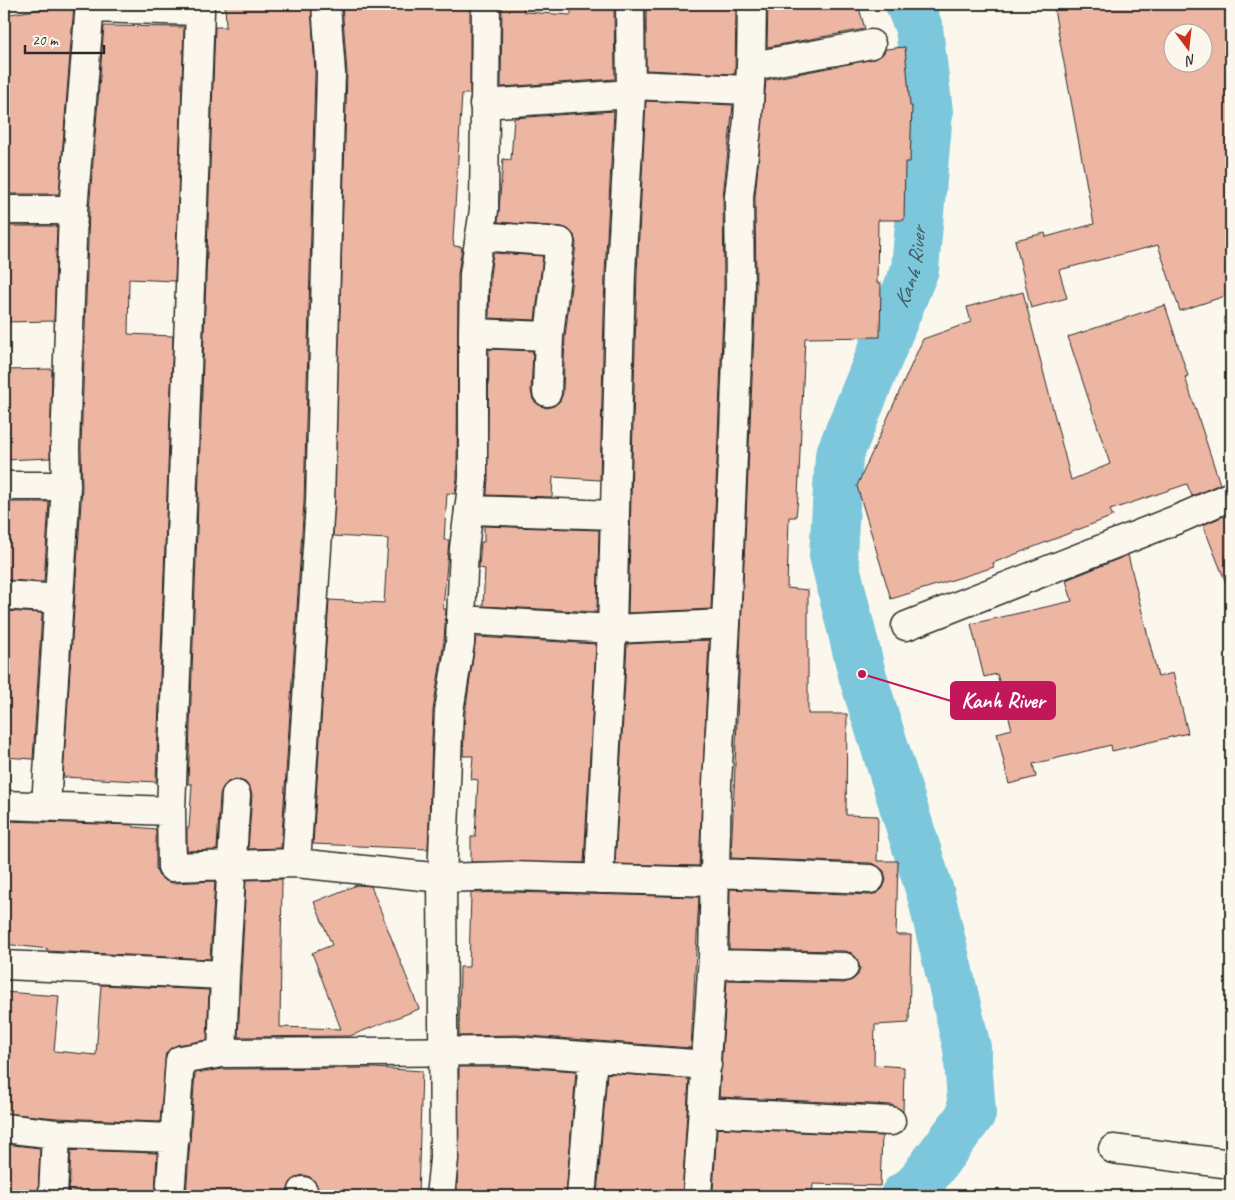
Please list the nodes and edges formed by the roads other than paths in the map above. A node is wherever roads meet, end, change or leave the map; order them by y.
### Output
1 (326, 4) edge
2 (486, 4) edge
3 (630, 4) edge
4 (752, 4) edge
5 (89, 6) edge
6 (871, 44) dead end
7 (750, 79) junction
8 (631, 89) junction
9 (484, 104) junction
10 (4, 210) edge
11 (73, 210) junction
12 (480, 236) junction
13 (473, 334) junction
14 (549, 336) junction
15 (547, 392) dead end
16 (4, 486) edge
17 (66, 486) junction
18 (1231, 496) edge
19 (469, 510) junction
20 (615, 515) junction
21 (4, 596) edge
22 (60, 599) junction
23 (461, 620) junction
24 (726, 624) junction
25 (906, 626) dead end
26 (612, 629) junction
27 (236, 795) dead end
28 (4, 805) edge
29 (46, 806) junction
30 (171, 811) junction
31 (296, 862) junction
32 (231, 866) junction
33 (714, 877) junction
34 (442, 878) junction
35 (599, 879) junction
36 (870, 879) dead end
37 (712, 964) junction
38 (4, 965) edge
39 (844, 967) dead end
40 (225, 975) junction
41 (442, 1052) junction
42 (222, 1053) junction
43 (593, 1058) junction
44 (706, 1065) junction
45 (704, 1112) junction
46 (891, 1121) dead end
47 (4, 1128) edge
48 (56, 1134) junction
49 (175, 1138) junction
50 (1113, 1149) dead end
51 (1231, 1164) edge
52 (53, 1196) edge
53 (170, 1196) edge
54 (440, 1196) edge
55 (581, 1196) edge
56 (697, 1196) edge

1 - 31 street
2 - 9 street
3 - 8 street
4 - 7 street
5 - 11 street
5 - 30 street
6 - 7 street
7 - 8 street
7 - 24 street
8 - 9 street
8 - 20 street
9 - 12 street
10 - 11 street
11 - 17 street
12 - 13 street
12 - 14 street
13 - 14 street
13 - 19 street
14 - 15 street
16 - 17 street
17 - 22 street
18 - 25 street
19 - 20 street
19 - 23 street
20 - 26 street
21 - 22 street
22 - 29 street
23 - 26 street
23 - 34 street
24 - 26 street
24 - 33 street
26 - 35 street
27 - 32 street
28 - 29 street
29 - 30 street
30 - 32 street
31 - 32 street
31 - 34 street
32 - 40 street
33 - 35 street
33 - 36 street
33 - 37 street
34 - 35 street
34 - 41 street
37 - 39 street
37 - 44 street
38 - 40 street
40 - 42 street
41 - 42 street
41 - 43 street
41 - 54 street
42 - 49 street
43 - 44 street
43 - 55 street
44 - 45 street
45 - 46 street
45 - 56 street
47 - 48 street
48 - 49 street
48 - 52 street
49 - 53 street
50 - 51 street

